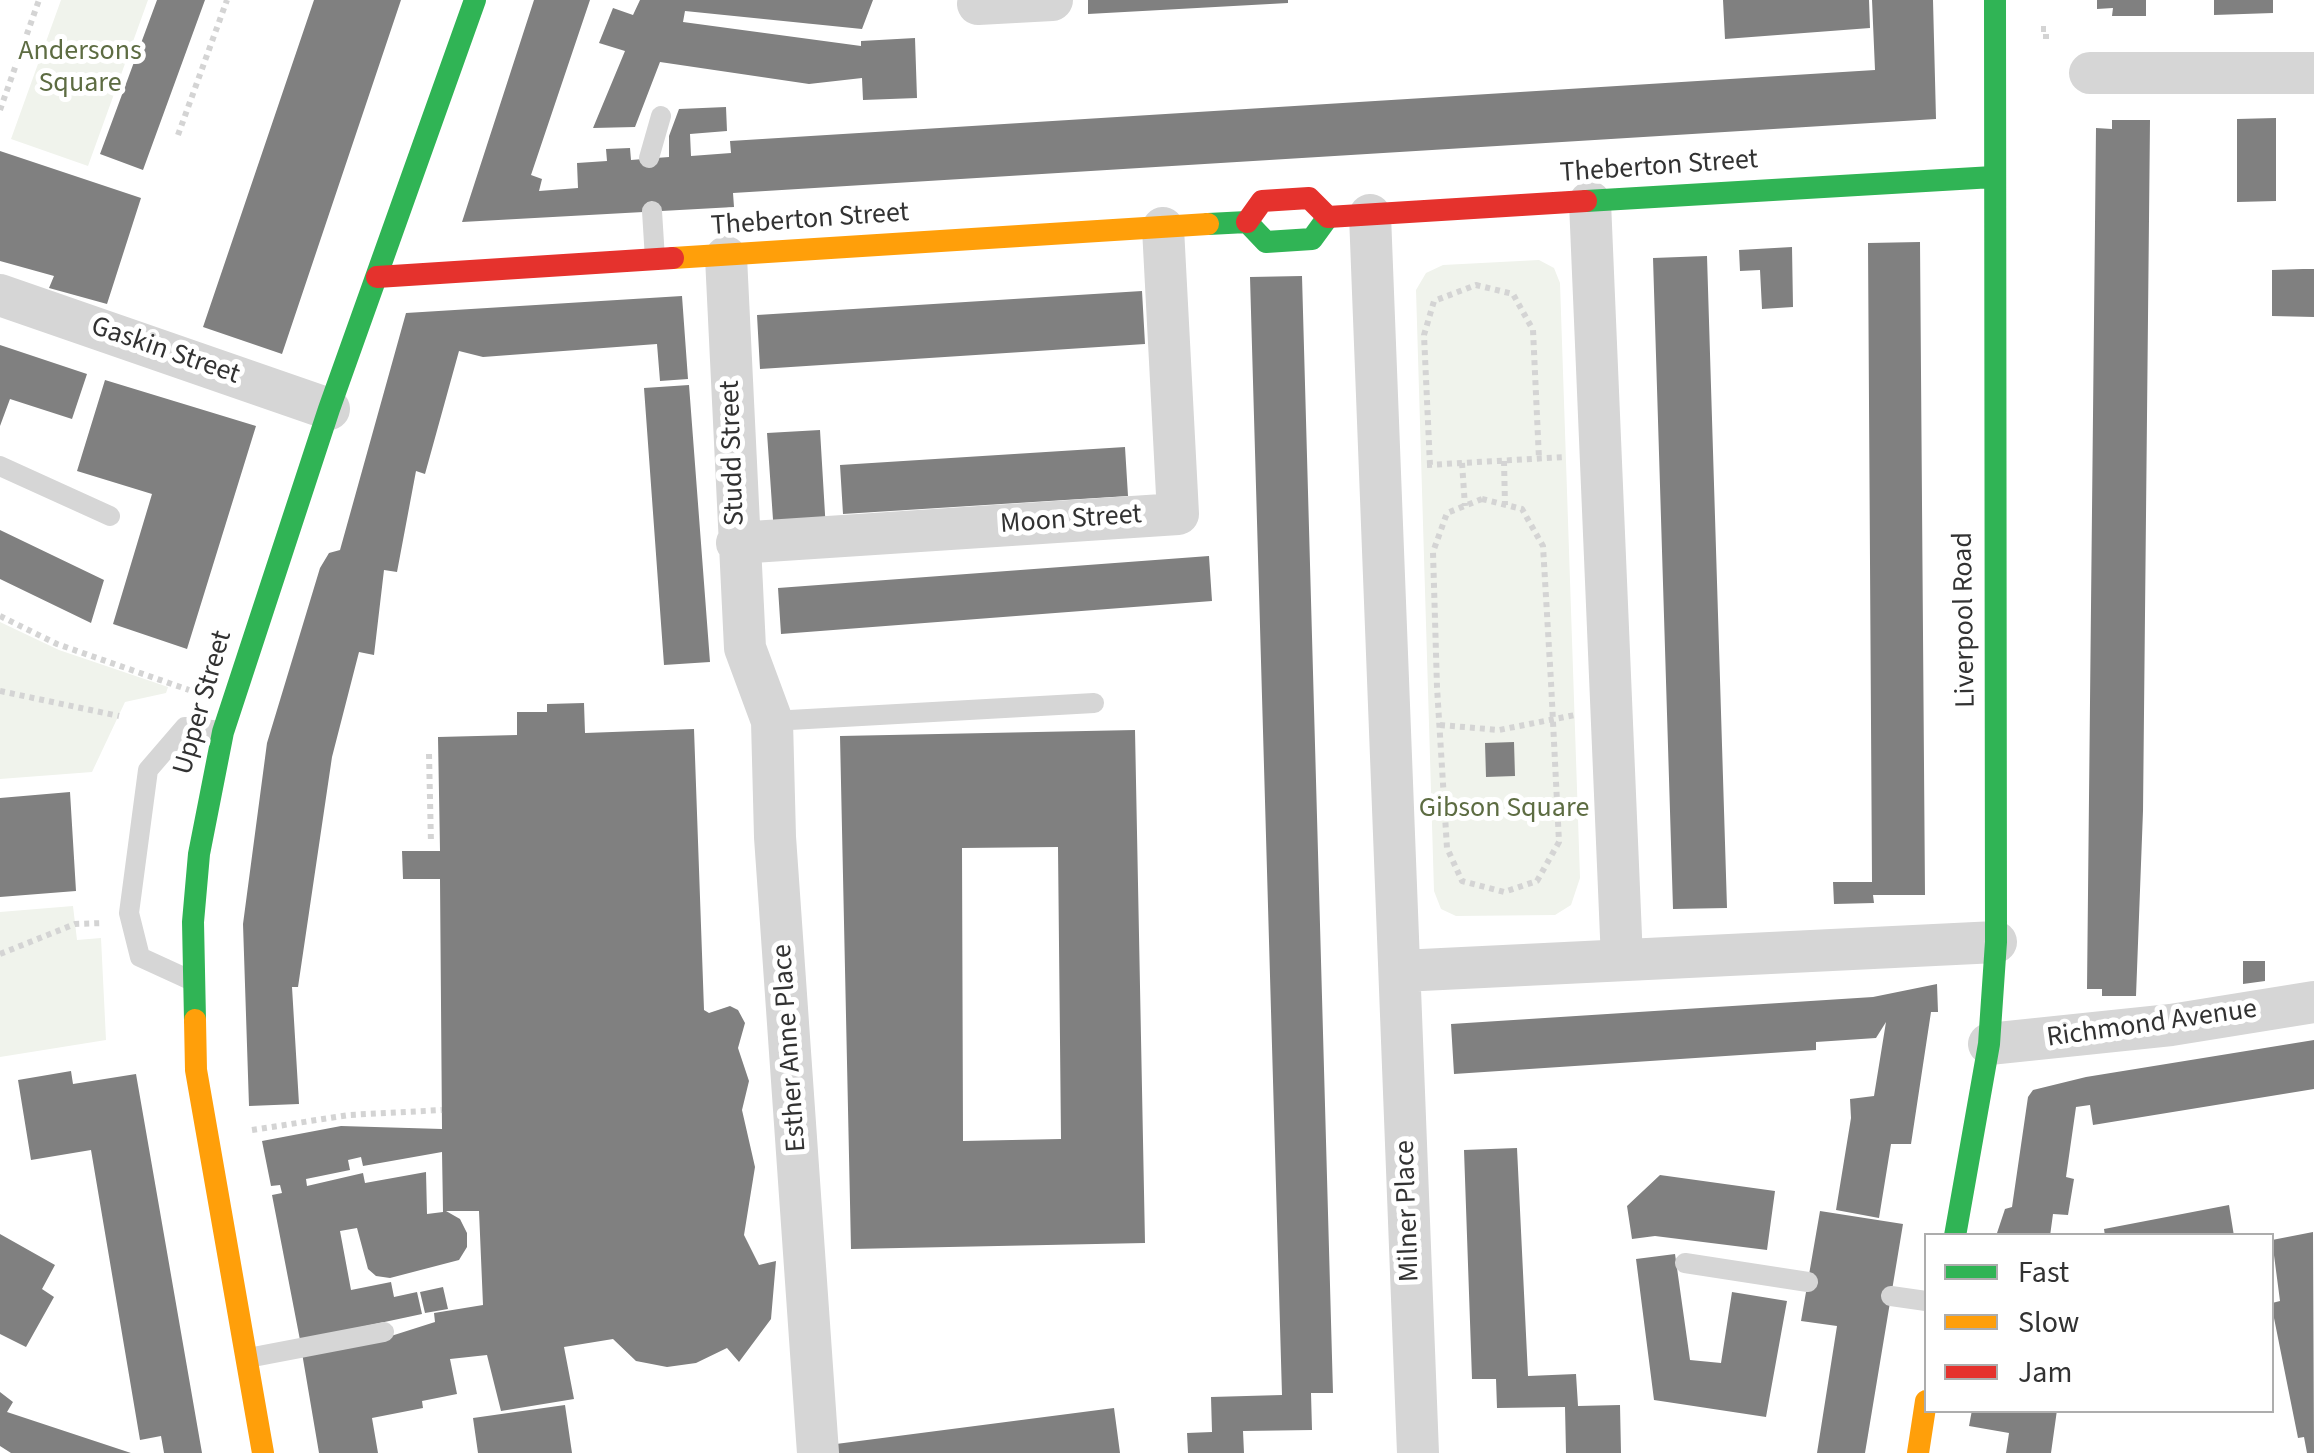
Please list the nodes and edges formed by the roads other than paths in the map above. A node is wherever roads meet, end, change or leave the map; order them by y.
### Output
1 (474, 0) edge
2 (1052, 0) edge
3 (1994, 0) edge
4 (978, 4) dead end
5 (2090, 73) dead end
6 (2314, 74) edge
7 (661, 116) dead end
8 (649, 158) dead end
9 (1993, 178) junction
10 (1590, 202) junction
11 (652, 211) dead end
12 (1349, 216) junction
13 (1247, 222) junction
14 (1163, 228) junction
15 (726, 257) junction
16 (655, 261) junction
17 (378, 278) junction
18 (0, 295) edge
19 (329, 410) junction
20 (0, 466) edge
21 (110, 516) dead end
22 (737, 543) junction
23 (745, 648) joint
24 (1094, 703) dead end
25 (772, 722) junction
26 (223, 732) junction
27 (1996, 942) junction
28 (1622, 960) junction
29 (1401, 971) junction
30 (193, 981) junction
31 (2314, 1002) edge
32 (1989, 1044) junction
33 (1956, 1233) edge
34 (1685, 1263) dead end
35 (1808, 1282) dead end
36 (1891, 1296) dead end
37 (1924, 1301) edge
38 (384, 1332) dead end
39 (246, 1358) junction
40 (1924, 1413) edge
41 (817, 1440) edge
42 (263, 1453) edge
43 (1418, 1453) edge
44 (1918, 1453) edge

1 - 17 main road, Upper Street
2 - 4 street
3 - 9 main road, Liverpool Road
5 - 6 street
7 - 8 lane
9 - 10 main road, Theberton Street
9 - 27 main road, Liverpool Road
10 - 12 main road, Theberton Street
10 - 28 street
11 - 16 lane
12 - 13 main road, Theberton Street
12 - 13 main road, Theberton Street
12 - 29 street
13 - 14 main road, Theberton Street
14 - 15 main road, Theberton Street
14 - 22 street, Moon Street
15 - 16 main road, Theberton Street
15 - 22 street, Studd Street
16 - 17 main road, Theberton Street
17 - 19 main road, Upper Street
18 - 19 street, Gaskin Street
19 - 26 main road, Upper Street
20 - 21 lane
22 - 23 street, Studd Street
23 - 25 street, Esther Anne Place
24 - 25 lane
25 - 41 street, Esther Anne Place
26 - 30 main road, Upper Street
26 - 30 lane
27 - 28 street
27 - 32 main road, Liverpool Road
28 - 29 street
29 - 43 street, Milner Place
30 - 39 main road, Upper Street
31 - 32 street, Richmond Avenue
32 - 33 main road, Liverpool Road
34 - 35 lane
36 - 37 lane
38 - 39 lane
39 - 42 main road, Upper Street
40 - 44 main road

